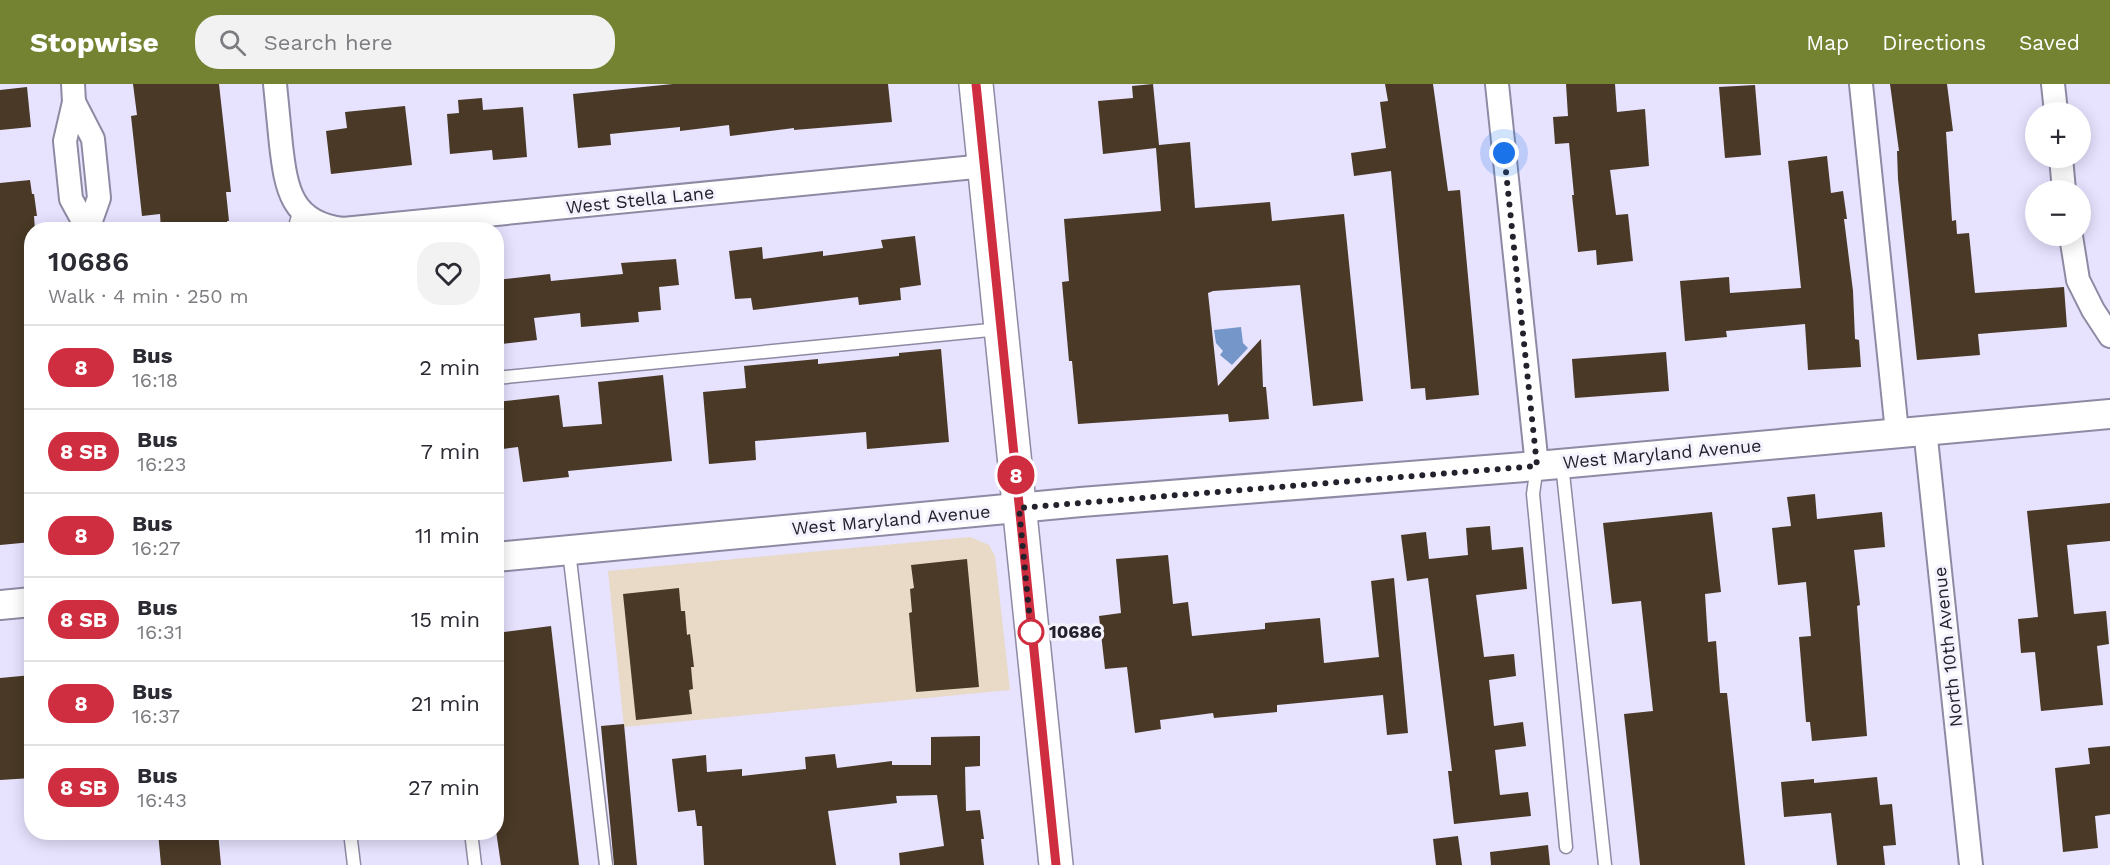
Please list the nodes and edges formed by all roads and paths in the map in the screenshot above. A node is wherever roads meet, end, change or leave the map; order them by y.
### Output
1 (275, 84) edge
2 (976, 84) edge
3 (1497, 84) edge
4 (1861, 84) edge
5 (2053, 84) edge
6 (74, 93) edge
7 (2055, 102) edge
8 (985, 166) junction
9 (297, 219) edge
10 (84, 222) edge
11 (312, 222) edge
12 (421, 222) edge
13 (2072, 246) edge
14 (1001, 328) junction
15 (2110, 336) edge
16 (504, 377) edge
17 (2110, 414) edge
18 (1911, 431) junction
19 (1550, 465) junction
20 (1019, 508) junction
21 (569, 550) junction
22 (504, 557) edge
23 (24, 602) edge
24 (0, 604) edge
25 (351, 840) edge
26 (472, 840) edge
27 (1566, 847) dead end
28 (354, 865) edge
29 (475, 865) edge
30 (606, 865) edge
31 (1056, 865) edge
32 (1605, 865) edge
33 (1971, 865) edge

1 - 9 street
2 - 8 main road
3 - 19 street
4 - 18 street, North 10th Avenue
5 - 7 street
6 - 10 street
8 - 12 street, West Stella Lane
8 - 14 main road
9 - 11 street, West Stella Lane
13 - 15 street
14 - 16 lane
14 - 20 main road
17 - 18 street, West Maryland Avenue
18 - 19 street, West Maryland Avenue
18 - 33 street, North 10th Avenue
19 - 20 street, West Maryland Avenue
19 - 27 lane
19 - 32 lane
20 - 21 street, West Maryland Avenue
20 - 31 main road
21 - 22 street, West Maryland Avenue
21 - 30 lane
23 - 24 street
25 - 28 lane
26 - 29 lane

